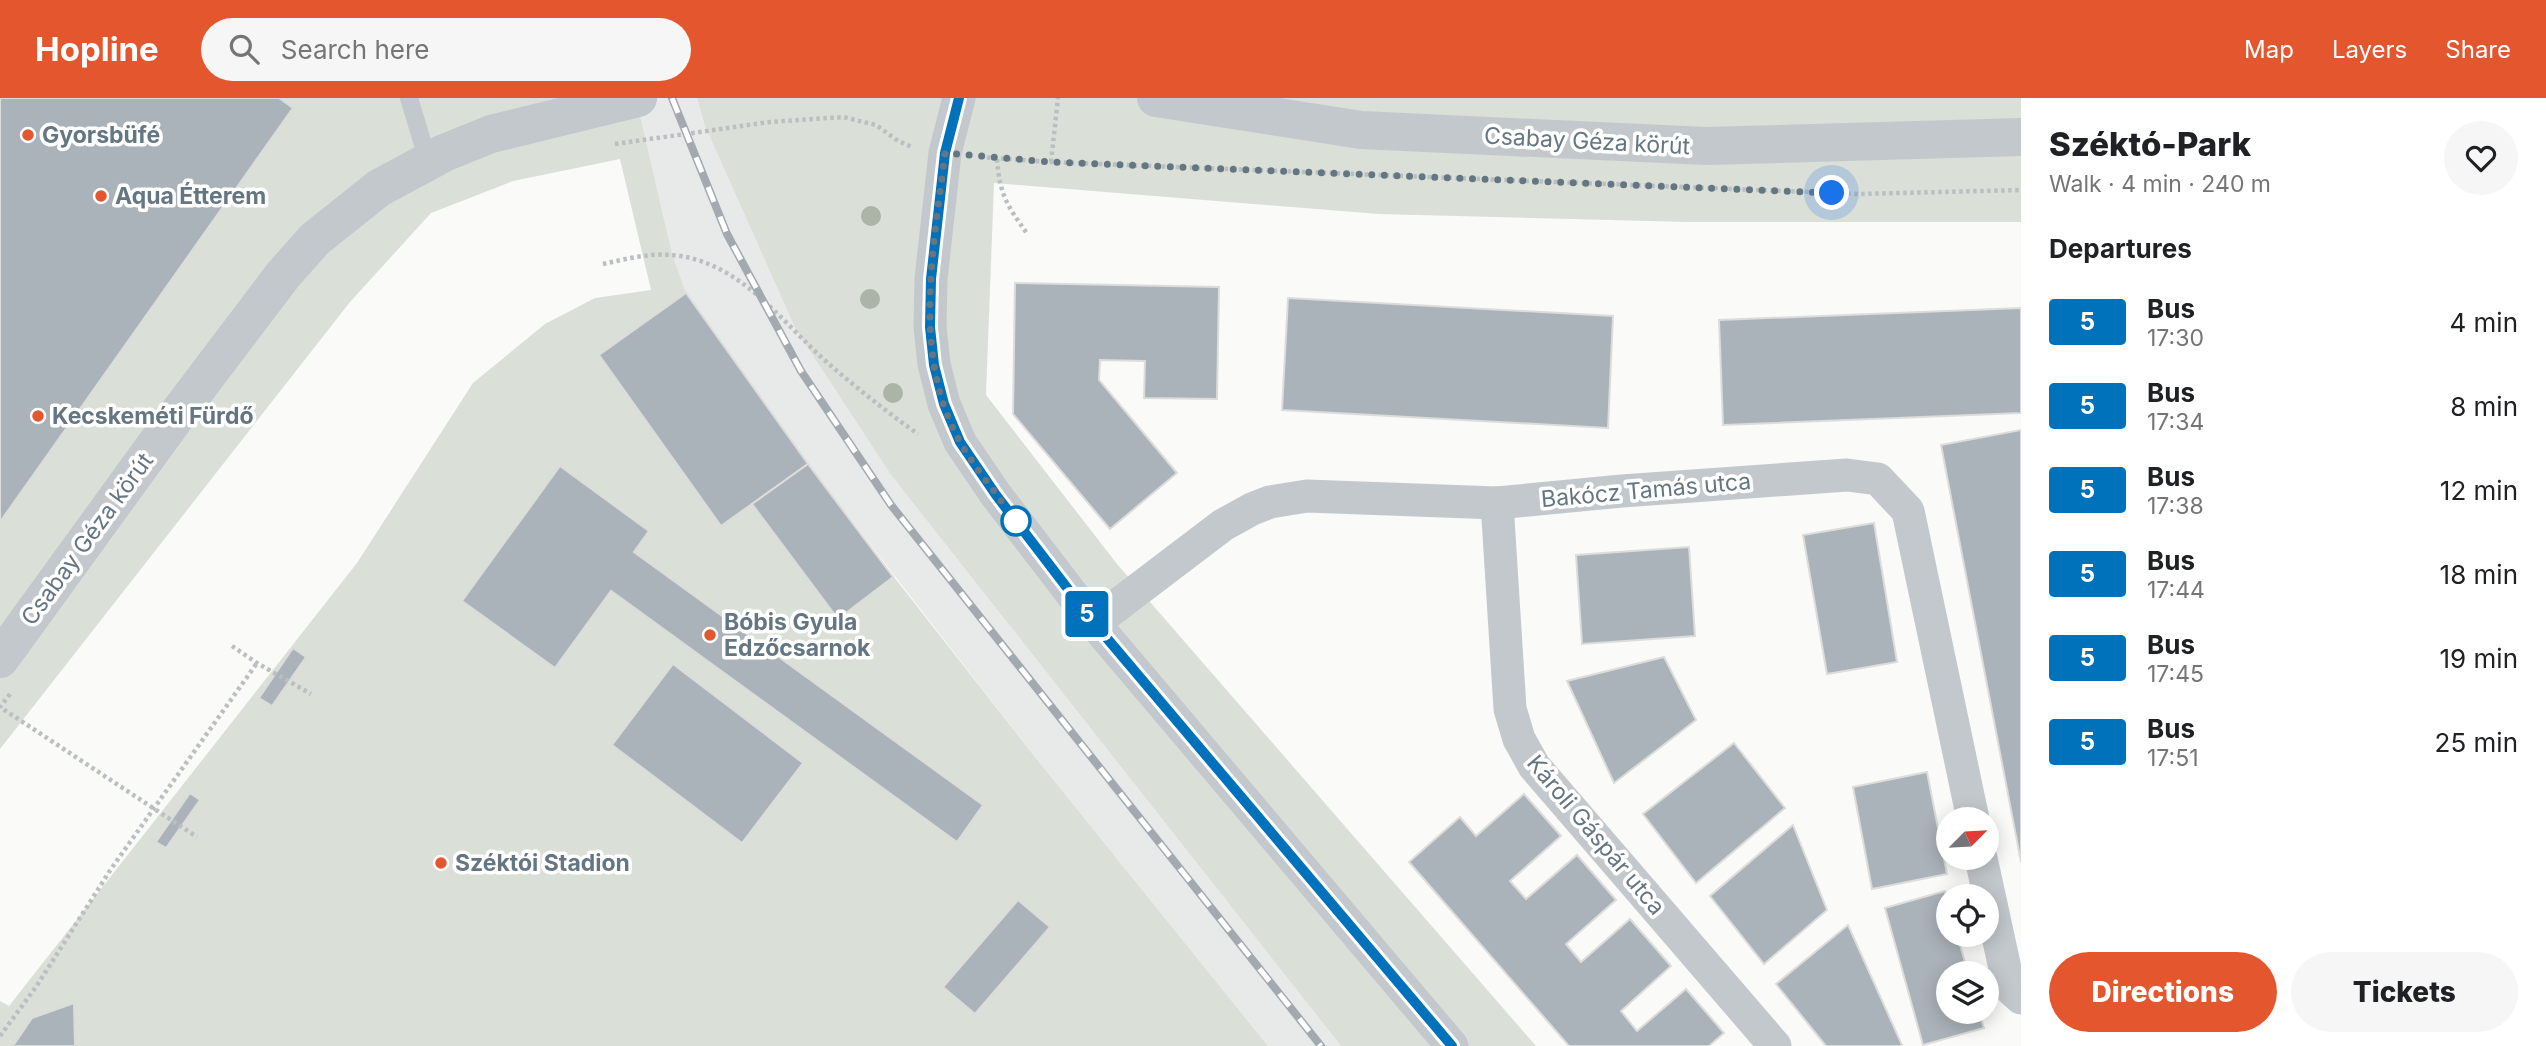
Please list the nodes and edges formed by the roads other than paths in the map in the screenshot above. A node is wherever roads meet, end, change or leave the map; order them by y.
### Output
1 (409, 98) edge
2 (638, 98) edge
3 (959, 98) edge
4 (1156, 98) edge
5 (2021, 137) edge
6 (428, 161) junction
7 (1497, 503) junction
8 (1094, 623) junction
9 (8, 673) edge
10 (1970, 807) edge
11 (1984, 870) edge
12 (2021, 998) edge
13 (1452, 1046) edge
14 (1775, 1046) edge

1 - 6 lane
2 - 6 street, Csabay Géza körút
3 - 8 street
4 - 5 street, Csabay Géza körút
6 - 9 street, Csabay Géza körút
7 - 8 street, Bakócz Tamás utca
7 - 10 street, Bakócz Tamás utca
7 - 14 street, Károli Gáspár utca
8 - 13 street
11 - 12 street

